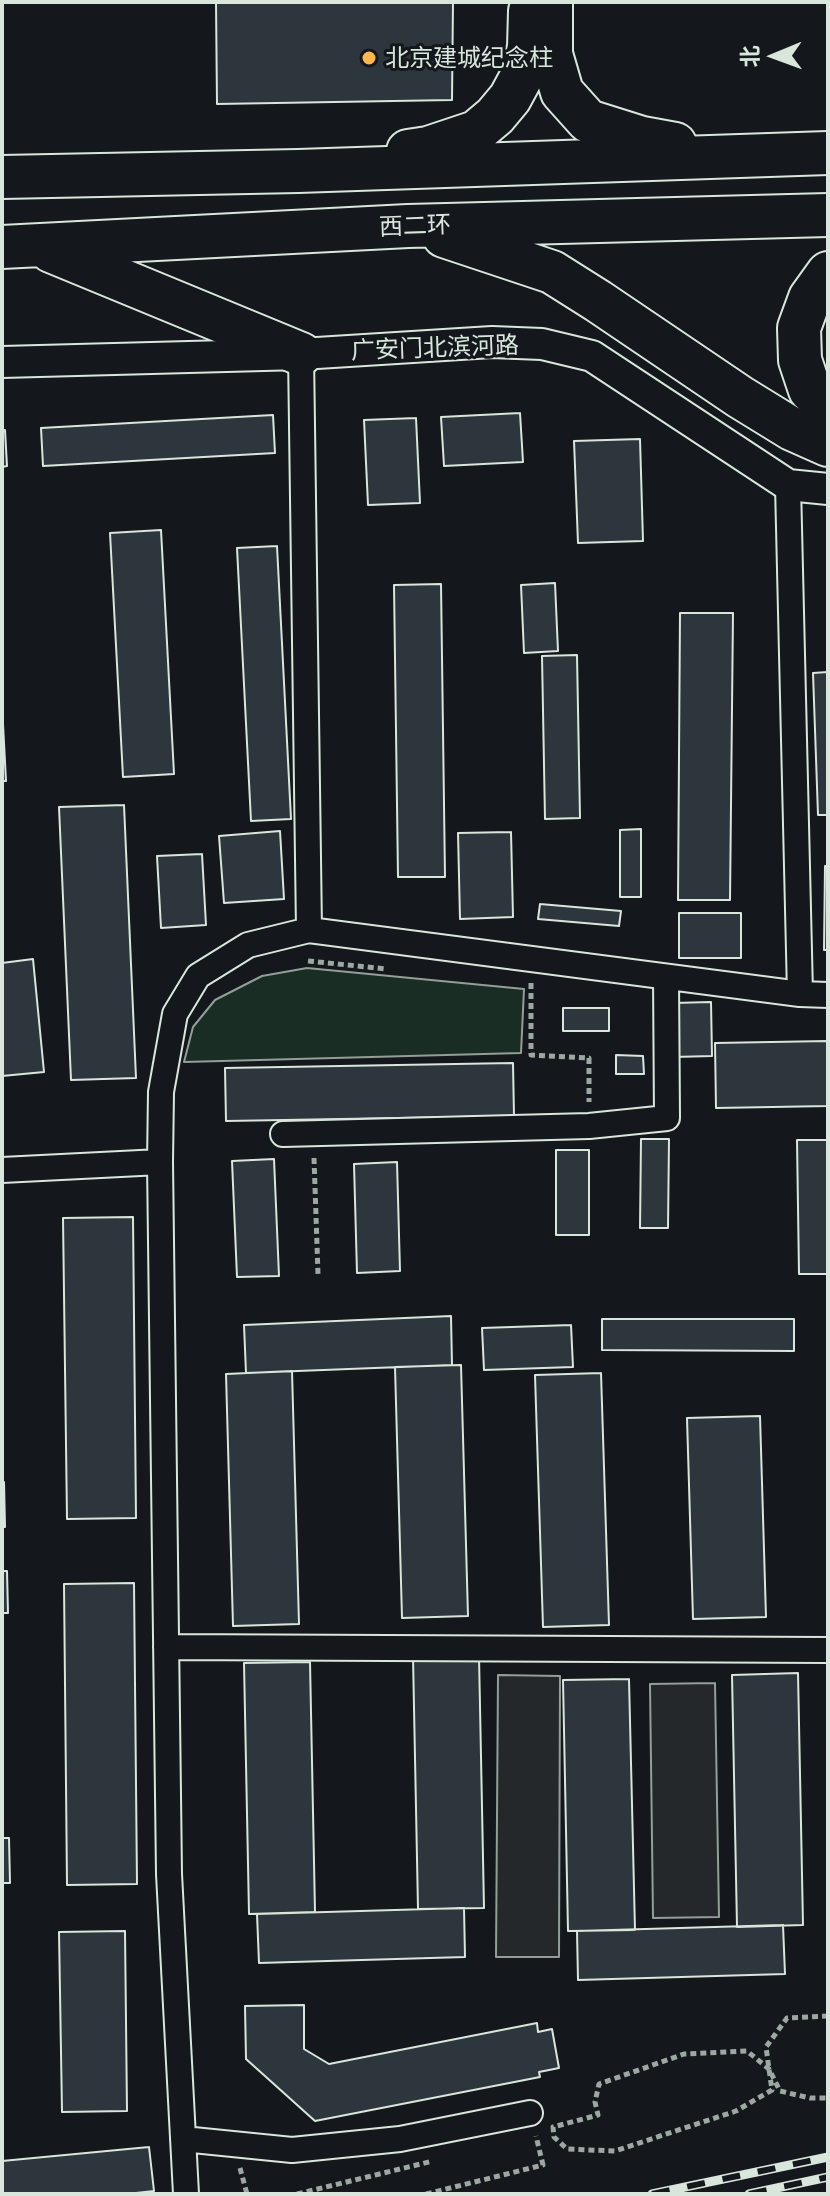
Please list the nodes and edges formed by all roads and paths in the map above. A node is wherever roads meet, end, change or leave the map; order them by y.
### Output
1 (530, 2) edge
2 (551, 2) edge
3 (822, 153) edge
4 (298, 171) junction
5 (2, 177) edge
6 (828, 215) edge
7 (408, 226) junction
8 (21, 247) edge
9 (828, 273) edge
10 (301, 354) junction
11 (2, 362) edge
12 (828, 407) edge
13 (828, 445) edge
14 (788, 485) junction
15 (828, 489) edge
16 (309, 930) junction
17 (308, 961) dead end
18 (387, 969) dead end
19 (666, 977) junction
20 (531, 982) dead end
21 (800, 994) junction
22 (828, 995) edge
23 (589, 1126) junction
24 (313, 1133) junction
25 (283, 1134) dead end
26 (160, 1162) junction
27 (2, 1170) edge
28 (318, 1274) dead end
29 (166, 1647) junction
30 (828, 1650) edge
31 (828, 2016) edge
32 (769, 2069) junction
33 (828, 2098) edge
34 (530, 2113) dead end
35 (536, 2136) dead end
36 (183, 2139) junction
37 (447, 2158) dead end
38 (186, 2194) edge
39 (297, 2194) edge
40 (426, 2194) edge

1 - 4 highway
2 - 3 highway
3 - 4 highway
4 - 5 highway
6 - 7 highway, 西二环
7 - 8 highway, 西二环
7 - 13 highway
8 - 10 highway
9 - 12 highway
10 - 11 street, 广安门北滨河路
10 - 14 street, 广安门北滨河路
10 - 16 street
14 - 15 street, 广安门北滨河路
14 - 21 street
16 - 19 street
16 - 26 street
17 - 18 path
19 - 21 street
19 - 23 street
20 - 23 path
21 - 22 street
23 - 24 street
24 - 25 street
24 - 28 path
26 - 27 street
26 - 29 street
29 - 30 street
29 - 36 street
31 - 32 path
32 - 32 path
32 - 33 path
34 - 36 street
35 - 40 path
36 - 38 street
37 - 39 path

